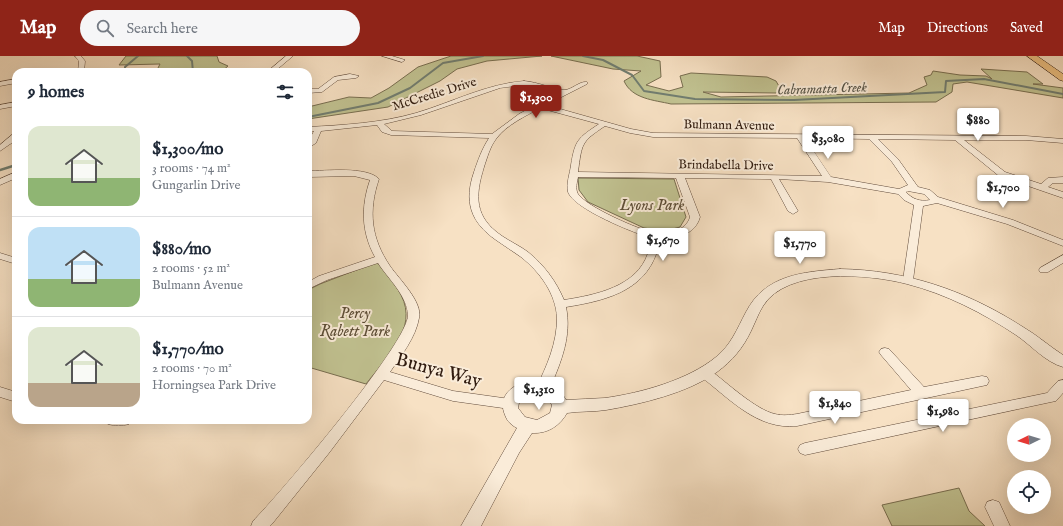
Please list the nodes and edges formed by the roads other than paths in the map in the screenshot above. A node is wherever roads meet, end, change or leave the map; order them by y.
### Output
1 (78, 56) edge
2 (290, 56) edge
3 (385, 56) edge
4 (1031, 56) edge
5 (402, 60) dead end
6 (81, 68) edge
7 (275, 68) edge
8 (356, 76) dead end
9 (1063, 78) edge
10 (12, 82) edge
11 (585, 83) dead end
12 (0, 84) edge
13 (312, 91) edge
14 (566, 92) junction
15 (12, 105) edge
16 (542, 106) junction
17 (0, 107) edge
18 (379, 123) junction
19 (604, 124) junction
20 (312, 129) edge
21 (494, 136) junction
22 (800, 137) junction
23 (871, 137) junction
24 (956, 137) junction
25 (1063, 141) edge
26 (312, 142) edge
27 (4, 143) edge
28 (0, 150) edge
29 (312, 174) edge
30 (574, 174) junction
31 (680, 176) junction
32 (774, 177) junction
33 (12, 178) edge
34 (828, 179) junction
35 (1063, 180) edge
36 (0, 182) edge
37 (914, 188) junction
38 (1042, 188) junction
39 (901, 192) junction
40 (1063, 195) edge
41 (935, 199) junction
42 (919, 203) junction
43 (793, 211) dead end
44 (656, 236) junction
45 (1063, 243) edge
46 (0, 256) edge
47 (1063, 258) edge
48 (380, 259) junction
49 (12, 260) edge
50 (1044, 270) dead end
51 (908, 280) junction
52 (312, 284) edge
53 (561, 304) junction
54 (885, 352) dead end
55 (1063, 362) edge
56 (705, 373) junction
57 (382, 374) junction
58 (982, 381) dead end
59 (1063, 385) edge
60 (543, 388) junction
61 (921, 393) junction
62 (1, 394) edge
63 (12, 396) edge
64 (510, 404) junction
65 (560, 407) junction
66 (527, 426) junction
67 (805, 449) dead end
68 (993, 507) dead end
69 (259, 526) edge
70 (471, 526) edge
71 (1002, 526) edge

1 - 6 street
2 - 7 street
3 - 5 street
4 - 9 main road
8 - 13 street
10 - 12 street
11 - 14 street
14 - 16 street
14 - 18 street, McCredie Drive
15 - 17 street
16 - 19 street, Bulmann Avenue
16 - 21 street
18 - 20 street, McCredie Drive
18 - 21 street
19 - 22 street, Bulmann Avenue
19 - 30 street
20 - 26 street
21 - 53 street
22 - 23 street, Bulmann Avenue
22 - 34 street
23 - 24 street, Bulmann Avenue
23 - 37 street
24 - 25 street, Bulmann Avenue
24 - 38 street
27 - 28 street
29 - 48 street
30 - 31 street, Brindabella Drive
30 - 44 street
31 - 32 street, Brindabella Drive
31 - 44 street
32 - 34 street, Brindabella Drive
32 - 43 street
33 - 36 street
34 - 39 street, Brindabella Drive
35 - 38 street
37 - 39 street
37 - 41 street
38 - 40 street
39 - 42 street
41 - 42 street
41 - 45 street
42 - 51 street
44 - 53 street
46 - 49 street
47 - 50 street
48 - 52 street
48 - 57 street
51 - 55 street
51 - 56 street
53 - 60 street
54 - 61 street
56 - 61 street
56 - 65 street
57 - 64 street, Bunya Way
57 - 69 street
58 - 61 street
59 - 67 street
60 - 64 street
60 - 65 street
62 - 63 street
64 - 66 street
65 - 66 street
66 - 70 street
68 - 71 street

